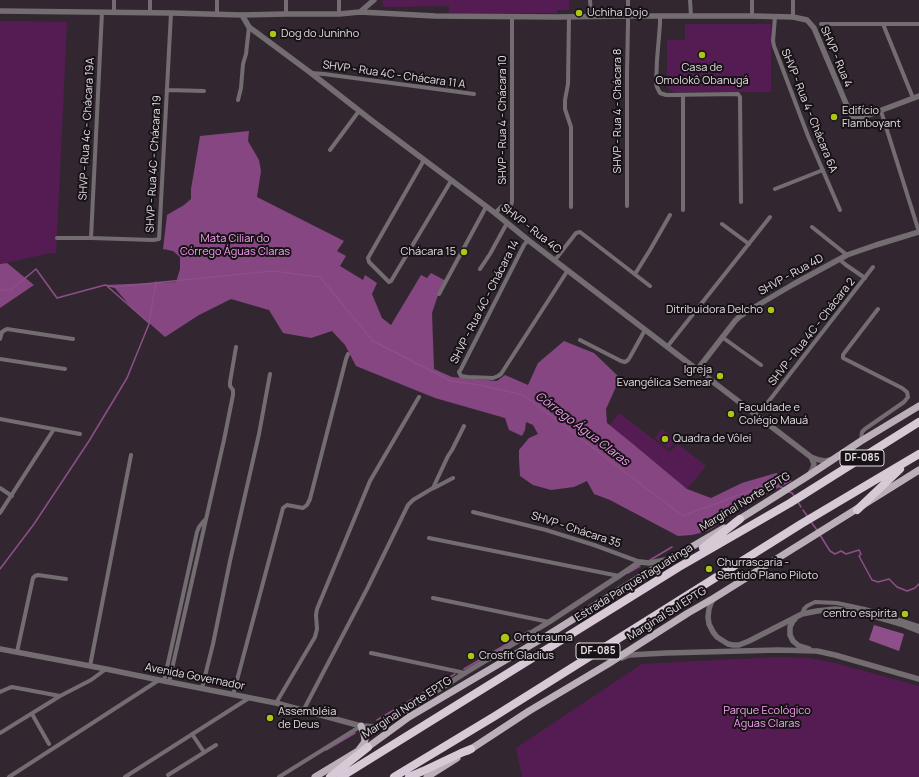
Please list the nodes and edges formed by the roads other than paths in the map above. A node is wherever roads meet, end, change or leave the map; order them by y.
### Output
1 (114, 0) edge
2 (150, 0) edge
3 (217, 0) edge
4 (286, 0) edge
5 (339, 0) edge
6 (374, 0) edge
7 (590, 0) edge
8 (628, 0) edge
9 (690, 0) edge
10 (752, 0) edge
11 (793, 0) edge
12 (0, 11) edge
13 (102, 12) junction
14 (114, 12) junction
15 (150, 12) junction
16 (360, 12) junction
17 (171, 13) junction
18 (217, 14) junction
19 (286, 14) junction
20 (339, 14) junction
21 (242, 15) junction
22 (569, 16) junction
23 (590, 16) junction
24 (628, 16) junction
25 (660, 16) junction
26 (691, 16) junction
27 (752, 16) junction
28 (512, 17) junction
29 (775, 17) junction
30 (793, 17) junction
31 (821, 24) dead end
32 (883, 24) junction
33 (919, 24) edge
34 (249, 27) junction
35 (311, 73) junction
36 (167, 90) junction
37 (204, 91) dead end
38 (474, 94) dead end
39 (683, 95) junction
40 (919, 96) edge
41 (913, 98) junction
42 (238, 100) dead end
43 (359, 111) junction
44 (881, 111) junction
45 (330, 150) dead end
46 (424, 160) junction
47 (823, 170) junction
48 (451, 181) junction
49 (775, 189) dead end
50 (741, 202) dead end
51 (627, 206) dead end
52 (486, 207) junction
53 (571, 207) dead end
54 (683, 210) dead end
55 (840, 210) dead end
56 (495, 214) junction
57 (670, 215) dead end
58 (770, 218) dead end
59 (507, 223) junction
60 (722, 224) dead end
61 (812, 227) dead end
62 (919, 232) edge
63 (57, 238) dead end
64 (91, 238) junction
65 (528, 240) junction
66 (749, 244) junction
67 (847, 255) junction
68 (839, 259) junction
69 (554, 260) junction
70 (873, 267) dead end
71 (480, 269) dead end
72 (568, 270) junction
73 (635, 274) junction
74 (865, 278) junction
75 (650, 286) dead end
76 (440, 294) dead end
77 (878, 309) dead end
78 (645, 330) junction
79 (722, 337) junction
80 (0, 339) edge
81 (73, 339) dead end
82 (580, 340) dead end
83 (236, 347) dead end
84 (667, 347) junction
85 (348, 354) dead end
86 (0, 359) edge
87 (761, 365) dead end
88 (65, 369) dead end
89 (697, 370) junction
90 (270, 374) dead end
91 (419, 397) dead end
92 (919, 406) edge
93 (758, 415) junction
94 (0, 419) edge
95 (919, 422) edge
96 (464, 426) dead end
97 (54, 429) junction
98 (80, 434) dead end
99 (861, 442) junction
100 (919, 454) edge
101 (130, 455) dead end
102 (811, 457) junction
103 (833, 459) junction
104 (910, 460) junction
105 (919, 470) edge
106 (808, 476) junction
107 (453, 478) dead end
108 (0, 488) edge
109 (434, 488) junction
110 (12, 496) junction
111 (857, 510) junction
112 (473, 512) dead end
113 (0, 513) edge
114 (740, 519) junction
115 (429, 538) dead end
116 (673, 559) junction
117 (640, 562) junction
118 (679, 567) junction
119 (619, 576) junction
120 (66, 579) dead end
121 (433, 598) dead end
122 (714, 598) junction
123 (802, 614) junction
124 (549, 622) junction
125 (919, 626) edge
126 (919, 631) edge
127 (0, 649) edge
128 (817, 651) junction
129 (17, 652) junction
130 (371, 653) dead end
131 (608, 664) junction
132 (90, 666) junction
133 (106, 669) junction
134 (465, 672) junction
135 (919, 679) edge
136 (164, 681) junction
137 (202, 688) junction
138 (0, 692) edge
139 (233, 694) junction
140 (60, 696) junction
141 (249, 698) junction
142 (276, 703) junction
143 (303, 711) junction
144 (32, 714) junction
145 (361, 726) junction
146 (0, 733) edge
147 (192, 734) junction
148 (49, 744) dead end
149 (216, 744) dead end
150 (368, 748) junction
151 (471, 749) junction
152 (358, 751) junction
153 (204, 752) junction
154 (168, 775) dead end
155 (9, 777) edge
156 (125, 777) edge
157 (279, 777) edge
158 (315, 777) edge
159 (330, 777) edge
160 (341, 777) edge
161 (394, 777) edge
162 (409, 777) edge
163 (427, 777) edge

1 - 14 street
2 - 15 street
3 - 18 street
4 - 19 street
5 - 20 street
6 - 16 street
7 - 23 street
8 - 24 street, SHVP - Rua 4 - Chácara 8
9 - 26 street
10 - 27 street
11 - 30 street
12 - 13 street, SHVP - Rua 4
13 - 14 street, SHVP - Rua 4
13 - 64 street, SHVP - Rua 4c - Chácara 19A
14 - 15 street, SHVP - Rua 4
15 - 17 street, SHVP - Rua 4
16 - 20 street, SHVP - Rua 4
16 - 28 street, SHVP - Rua 4
17 - 18 street, SHVP - Rua 4
17 - 36 street, SHVP - Rua 4C - Chácara 19
18 - 21 street, SHVP - Rua 4
19 - 20 street, SHVP - Rua 4
19 - 21 street, SHVP - Rua 4
21 - 34 street, SHVP - Rua 4C
22 - 23 street, SHVP - Rua 4
22 - 28 street, SHVP - Rua 4
22 - 53 street
23 - 24 street, SHVP - Rua 4
24 - 25 street, SHVP - Rua 4
24 - 51 street, SHVP - Rua 4 - Chácara 8
25 - 26 street, SHVP - Rua 4
25 - 39 street
26 - 27 street, SHVP - Rua 4
27 - 29 street, SHVP - Rua 4
28 - 56 street, SHVP - Rua 4 - Chácara 10
29 - 30 street, SHVP - Rua 4
29 - 47 street, SHVP - Rua 4 - Chácara 6A
30 - 44 street, SHVP - Rua 4
31 - 32 street
32 - 33 street
32 - 41 street
34 - 35 street, SHVP - Rua 4C
34 - 42 street
35 - 38 street, SHVP - Rua 4C - Chácara 11 A
35 - 43 street, SHVP - Rua 4C
36 - 37 street
36 - 64 street, SHVP - Rua 4C - Chácara 19
39 - 50 street
39 - 54 street
40 - 41 street, SHVP - Rua 4
41 - 44 street, SHVP - Rua 4
43 - 45 street
43 - 46 street, SHVP - Rua 4C
44 - 62 street
46 - 48 street, SHVP - Rua 4C
46 - 48 street
47 - 49 street
47 - 55 street, SHVP - Rua 4 - Chácara 6A
48 - 52 street, SHVP - Rua 4C
52 - 56 street, SHVP - Rua 4C
52 - 76 street
56 - 59 street, SHVP - Rua 4C
57 - 73 street
58 - 66 street
59 - 65 street, SHVP - Rua 4C
59 - 71 street
60 - 66 street
61 - 67 street
62 - 67 street, SHVP - Rua 4D
63 - 64 street, SHVP - Rua 4C - Chácara 19
65 - 69 street, SHVP - Rua 4C
65 - 72 street, SHVP - Rua 4C - Chácara 14
66 - 84 street
67 - 68 street, SHVP - Rua 4D
68 - 74 street, SHVP - Rua 4C - Chácara 2
68 - 79 street, SHVP - Rua 4D
69 - 72 street, SHVP - Rua 4C
69 - 73 street
70 - 74 street, SHVP - Rua 4C - Chácara 2
72 - 78 street, SHVP - Rua 4C
73 - 75 street
74 - 93 street, SHVP - Rua 4C - Chácara 2
77 - 99 street
78 - 82 street
78 - 84 street, SHVP - Rua 4C
79 - 87 street
79 - 89 street, SHVP - Rua 4D
80 - 81 street
83 - 136 street
84 - 89 street, SHVP - Rua 4C
85 - 139 street
86 - 88 street
89 - 93 street, SHVP - Rua 4C
90 - 137 street
91 - 142 street
92 - 99 main road, Marginal Norte EPTG
93 - 102 street, SHVP - Rua 4C
94 - 97 street
95 - 118 highway, Estrada Parque Taguatinga / DF-085
96 - 109 street
97 - 98 street
97 - 110 street
99 - 103 main road, Marginal Norte EPTG
100 - 104 highway, DF-085
101 - 132 street
102 - 103 street, SHVP - Rua 4C
102 - 106 street
103 - 106 main road, Marginal Norte EPTG
104 - 111 highway
104 - 161 highway, DF-085
105 - 111 main road, Marginal Sul EPTG
106 - 114 main road, Marginal Norte EPTG
107 - 109 street
108 - 110 street
109 - 143 street
110 - 113 street
111 - 122 main road, Marginal Sul EPTG
112 - 117 street, SHVP - Chácara 35
114 - 116 main road, Marginal Norte EPTG
114 - 118 highway
115 - 119 street
116 - 117 street, SHVP - Chácara 35
116 - 150 main road, Marginal Norte EPTG
117 - 119 street
118 - 160 highway, Estrada Parque Taguatinga / DF-085
119 - 124 street
120 - 129 street
121 - 124 street
122 - 123 street
122 - 131 main road, Marginal Sul EPTG
123 - 125 street
123 - 126 street
123 - 128 street
124 - 134 street
127 - 129 street, Avenida Governador
128 - 131 street
128 - 135 street
129 - 132 street, Avenida Governador
130 - 134 street
131 - 151 main road, Marginal Sul EPTG
132 - 133 street, Avenida Governador
133 - 136 street, Avenida Governador
133 - 140 street
134 - 145 street, Avenida Governador
136 - 137 street, Avenida Governador
136 - 155 street
137 - 139 street, Avenida Governador
138 - 140 street
139 - 141 street, Avenida Governador
140 - 144 street
141 - 142 street, Avenida Governador
141 - 147 street
142 - 143 street, Avenida Governador
143 - 145 street, Avenida Governador
144 - 146 street
144 - 148 street
145 - 152 main road
145 - 157 street
147 - 153 street
147 - 156 street
149 - 153 street
150 - 152 main road, Marginal Norte EPTG
150 - 159 highway
151 - 162 highway
151 - 163 main road, Marginal Sul EPTG
152 - 158 main road, Marginal Norte EPTG
153 - 154 street

